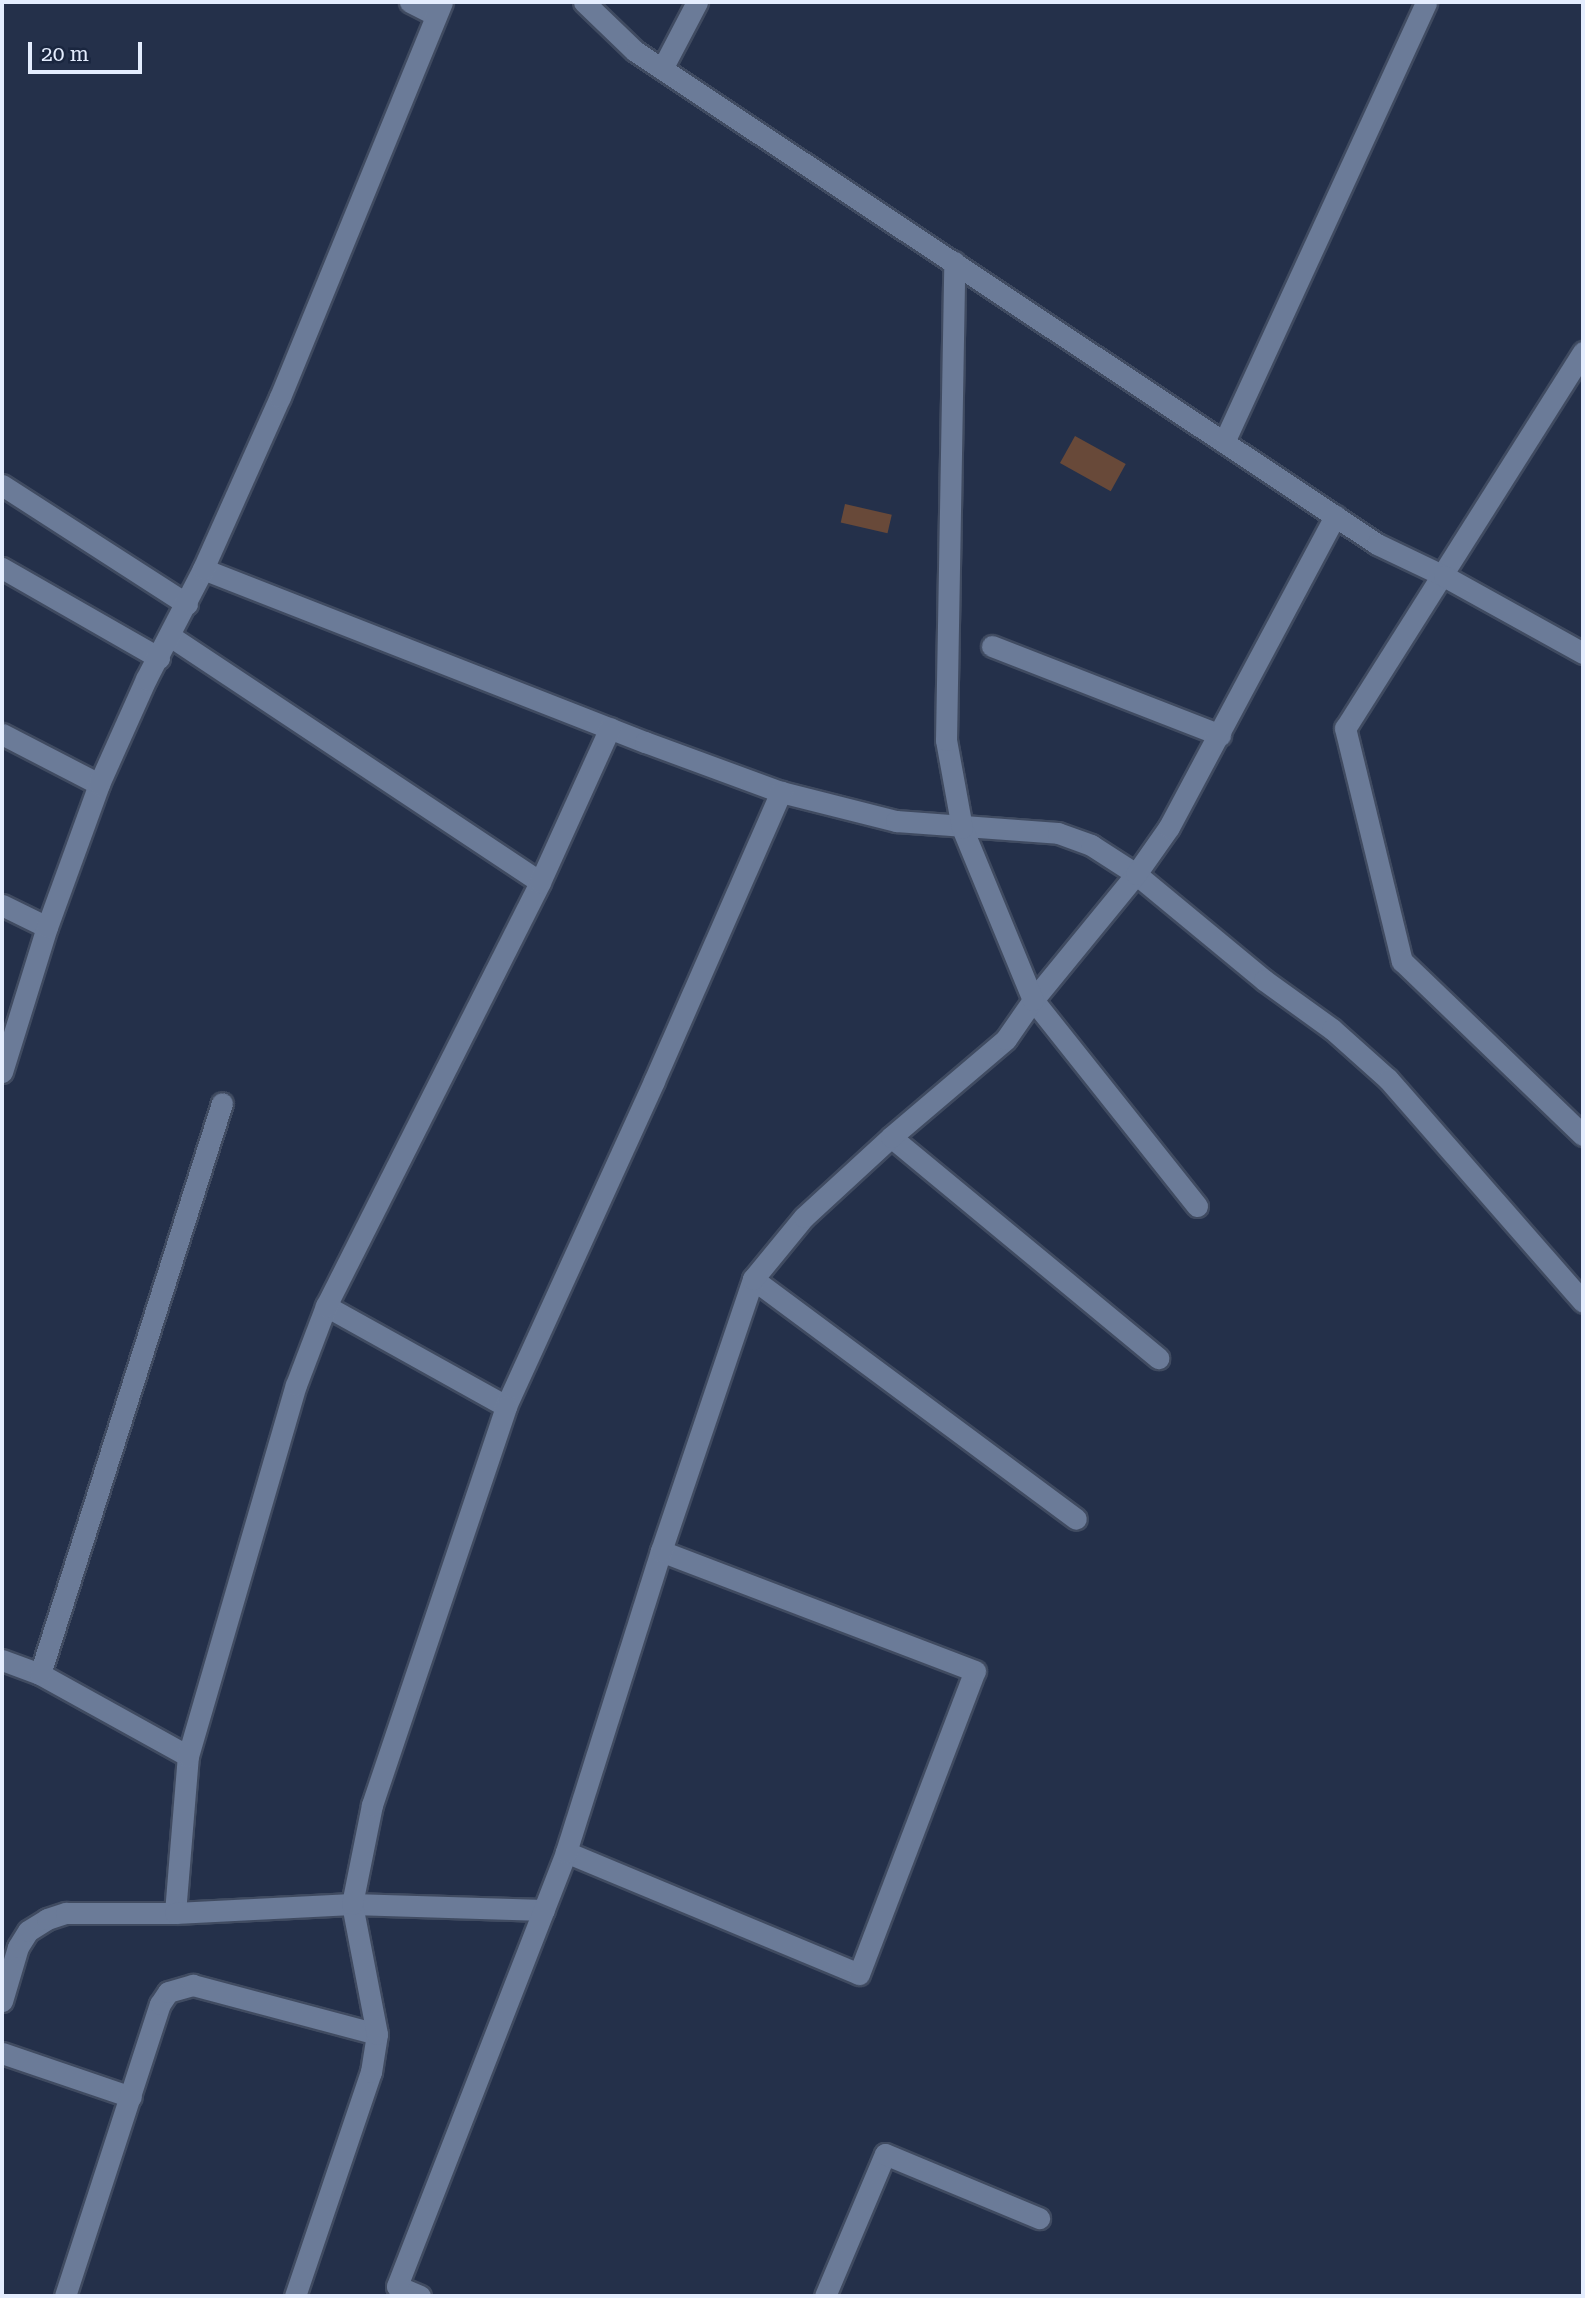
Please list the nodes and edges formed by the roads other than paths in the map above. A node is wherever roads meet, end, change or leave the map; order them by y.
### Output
1 (410, 2) edge
2 (584, 2) edge
3 (697, 2) edge
4 (1426, 2) edge
5 (438, 8) edge
6 (662, 69) junction
7 (954, 262) junction
8 (1583, 352) edge
9 (1224, 442) junction
10 (2, 485) edge
11 (1335, 516) junction
12 (2, 568) edge
13 (203, 569) junction
14 (1444, 576) junction
15 (187, 604) junction
16 (170, 636) junction
17 (992, 646) dead end
18 (1583, 653) edge
19 (159, 658) junction
20 (610, 728) junction
21 (2, 734) edge
22 (1220, 736) junction
23 (99, 784) junction
24 (781, 792) junction
25 (962, 828) junction
26 (1136, 874) junction
27 (540, 882) junction
28 (2, 905) edge
29 (47, 927) junction
30 (1033, 1000) junction
31 (2, 1072) edge
32 (222, 1102) dead end
33 (1583, 1135) edge
34 (891, 1137) junction
35 (1197, 1206) dead end
36 (753, 1279) junction
37 (1583, 1302) edge
38 (326, 1306) junction
39 (1158, 1358) dead end
40 (506, 1406) junction
41 (1076, 1520) dead end
42 (661, 1551) junction
43 (2, 1660) edge
44 (40, 1674) junction
45 (188, 1756) junction
46 (566, 1852) junction
47 (352, 1904) junction
48 (544, 1910) junction
49 (175, 1913) junction
50 (2, 2001) edge
51 (377, 2034) junction
52 (2, 2053) edge
53 (131, 2096) junction
54 (1039, 2218) dead end
55 (65, 2296) edge
56 (295, 2296) edge
57 (420, 2296) edge
58 (825, 2296) edge

1 - 5 street
2 - 6 street
3 - 6 street
4 - 9 street
5 - 13 street
6 - 7 street
7 - 9 street
7 - 25 street
8 - 14 street
9 - 11 street
10 - 15 street
11 - 14 street
11 - 22 street
12 - 19 street
13 - 15 street
13 - 20 street
14 - 18 street
14 - 33 street
15 - 16 street
16 - 19 street
16 - 27 street
17 - 22 street
19 - 23 street
20 - 24 street
20 - 27 street
21 - 23 street
22 - 26 street
23 - 29 street
24 - 25 street
24 - 40 street
25 - 26 street
25 - 30 street
26 - 30 street
26 - 37 street
27 - 38 street
28 - 29 street
29 - 31 street
30 - 34 street
30 - 35 street
32 - 44 street
34 - 36 street
34 - 39 street
36 - 41 street
36 - 42 street
38 - 40 street
38 - 45 street
40 - 47 street
42 - 46 street
42 - 46 street
43 - 44 street
44 - 45 street
45 - 49 street
46 - 48 street
47 - 48 street
47 - 49 street
47 - 51 street
48 - 57 street
49 - 50 street
51 - 53 street
51 - 56 street
52 - 53 street
53 - 55 street
54 - 58 street

